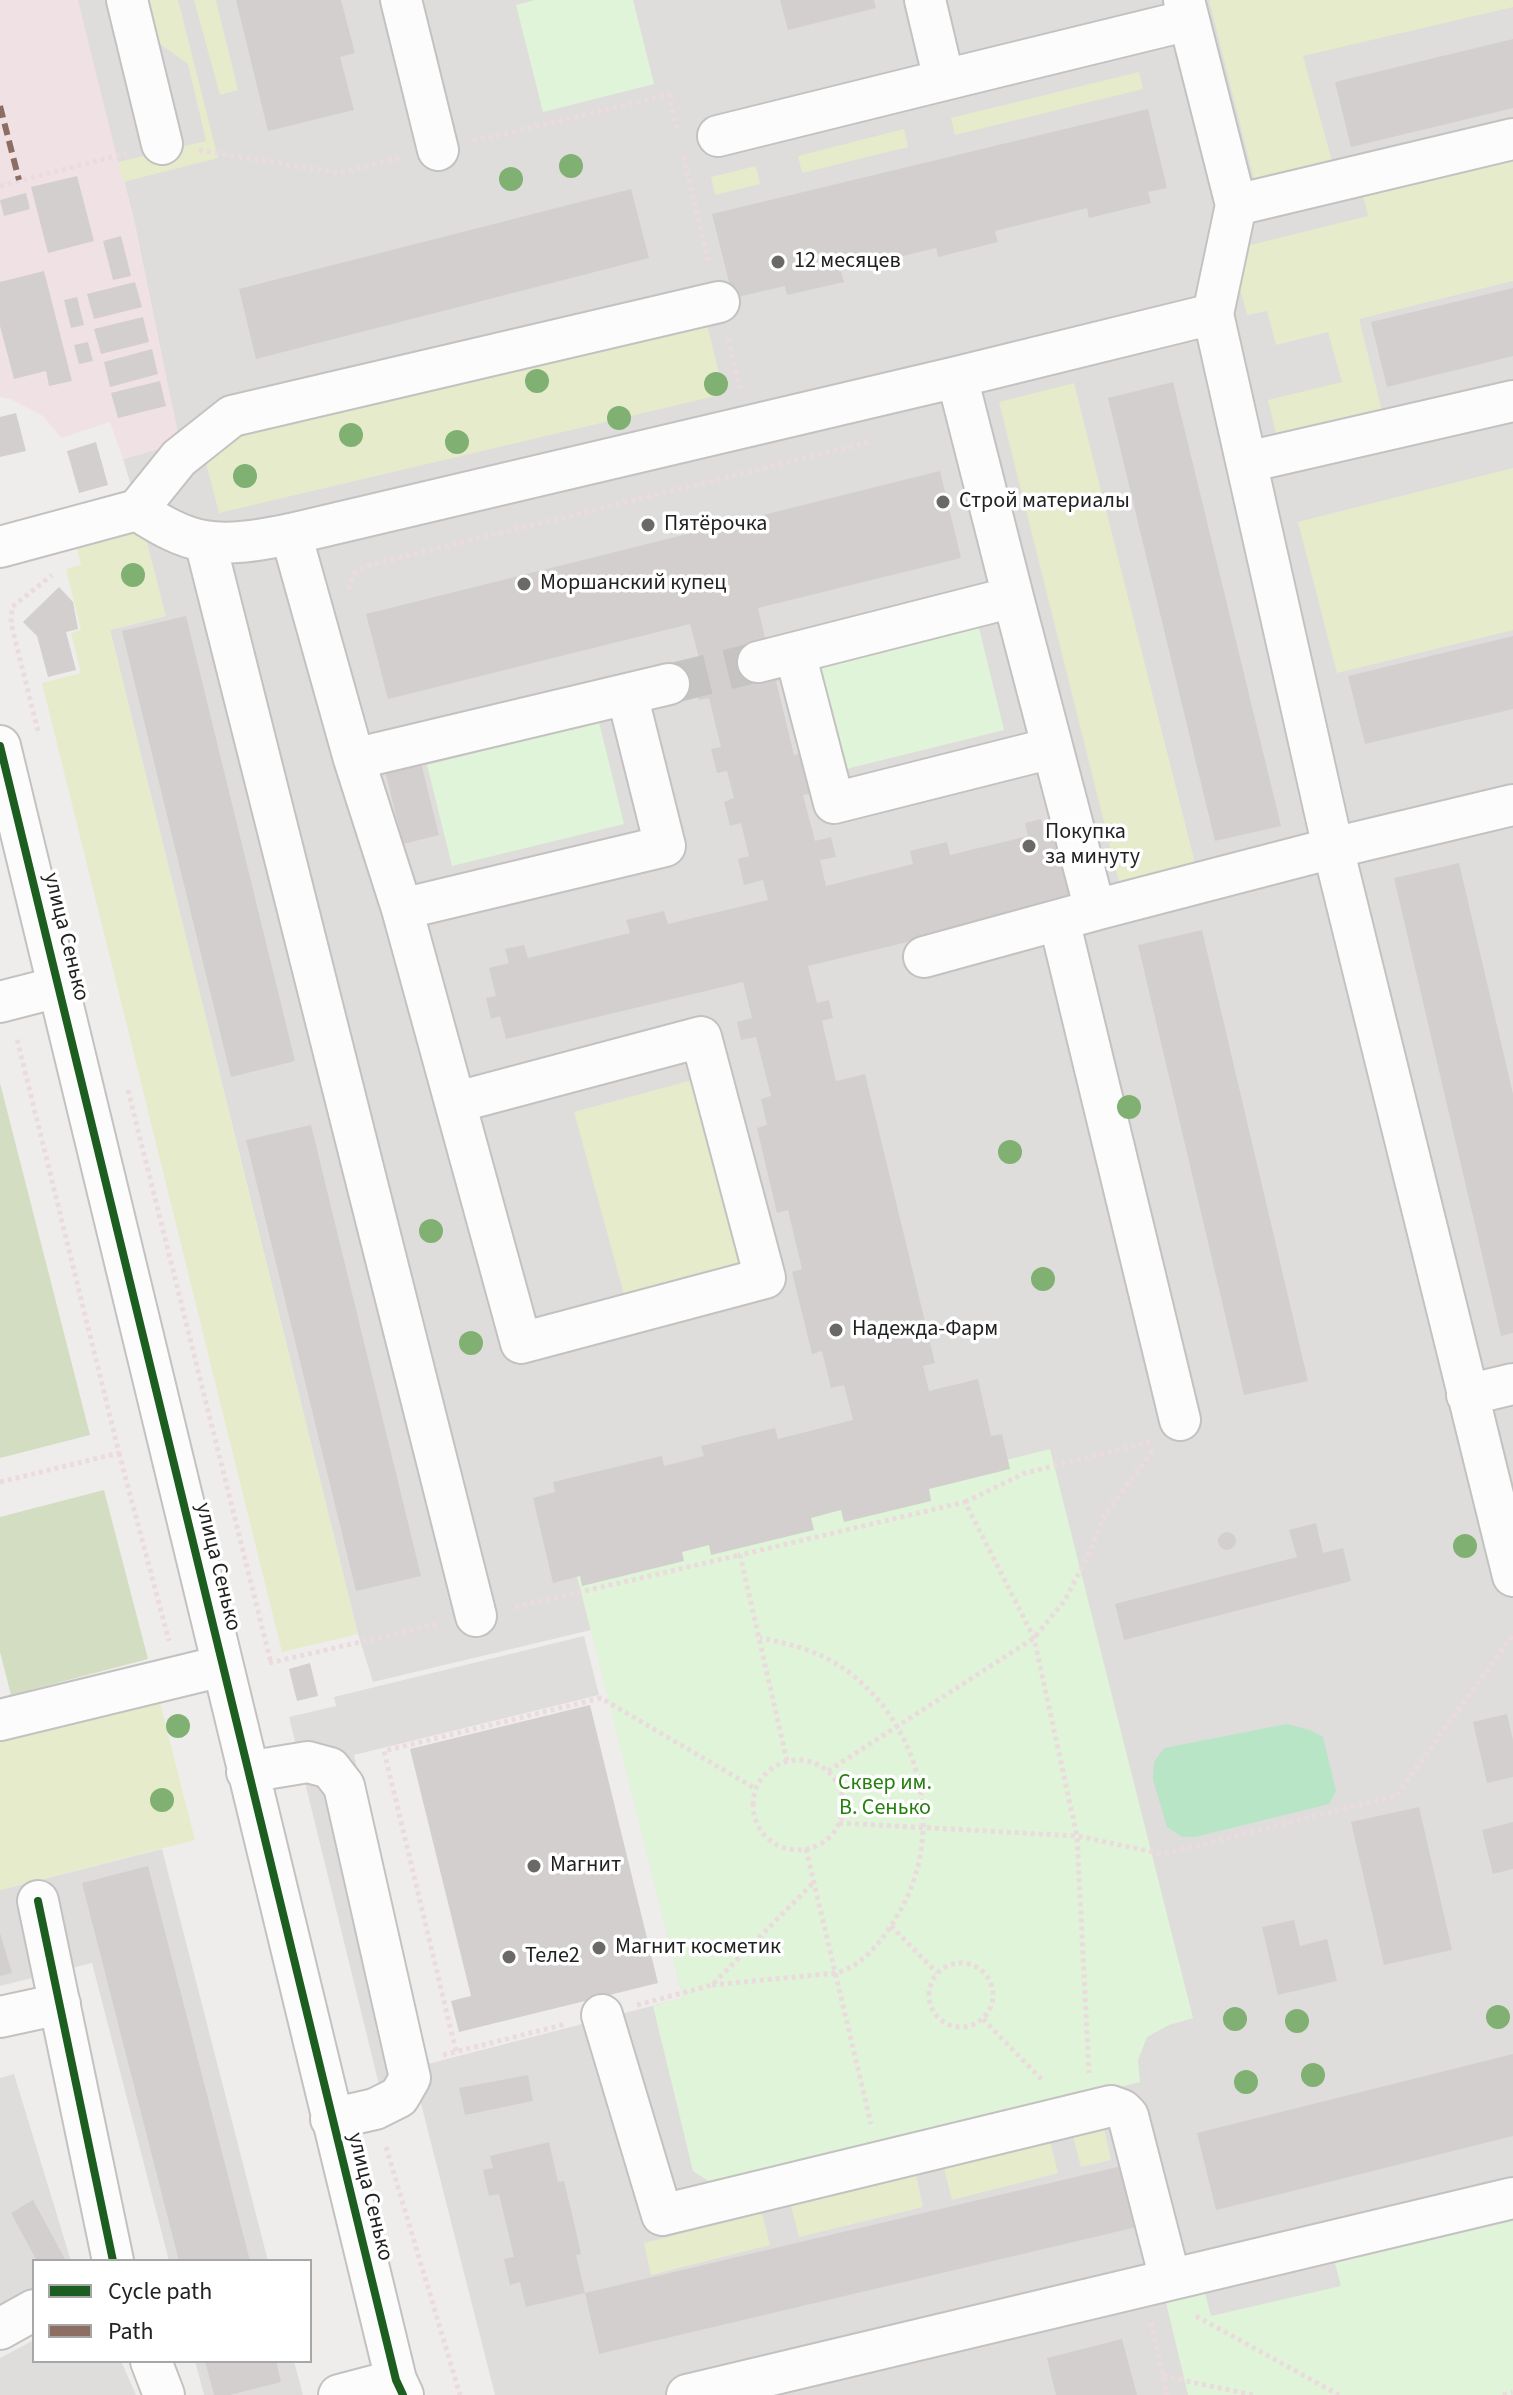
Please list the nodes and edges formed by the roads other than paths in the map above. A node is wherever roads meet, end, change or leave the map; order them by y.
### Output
1 (127, 0) edge
2 (401, 0) edge
3 (925, 0) edge
4 (1186, 10) edge
5 (944, 80) junction
6 (1513, 139) edge
7 (700, 142) road end
8 (162, 144) road end
9 (438, 150) road end
10 (1236, 205) junction
11 (719, 302) road end
12 (1213, 314) junction
13 (957, 377) junction
14 (1513, 401) edge
15 (1247, 462) junction
16 (137, 510) junction
17 (291, 534) junction
18 (205, 541) junction
19 (0, 547) edge
20 (1013, 597) junction
21 (669, 684) tunnel mouth
22 (627, 694) junction
23 (0, 746) edge
24 (1052, 748) junction
25 (354, 759) junction
26 (1513, 805) edge
27 (1333, 848) junction
28 (402, 909) junction
29 (1077, 915) junction
30 (924, 957) dead end
31 (58, 987) junction
32 (5, 1016) edge
33 (457, 1102) junction
34 (1513, 1384) edge
35 (1467, 1395) junction
36 (1180, 1420) dead end
37 (1513, 1576) edge
38 (476, 1616) dead end
39 (222, 1666) junction
40 (0, 1720) edge
41 (247, 1772) junction
42 (38, 1901) dead end
43 (60, 2004) junction
44 (602, 2015) dead end
45 (0, 2017) edge
46 (331, 2119) junction
47 (1513, 2198) edge
48 (113, 2259) edge
49 (1156, 2282) junction
50 (32, 2311) edge
51 (0, 2329) edge
52 (152, 2363) edge
53 (399, 2388) edge
54 (164, 2395) edge
55 (339, 2395) edge
56 (687, 2395) edge

1 - 8 street
2 - 9 street
3 - 5 street
4 - 5 street
4 - 10 street
5 - 7 street
6 - 10 street
10 - 12 street
11 - 16 street
12 - 13 street
12 - 15 street
13 - 17 street
13 - 20 street
14 - 15 street
15 - 27 street
16 - 18 street
16 - 19 street
17 - 18 street
17 - 25 street
18 - 38 street
20 - 24 street
20 - 24 street
21 - 22 street
22 - 25 street
22 - 28 street
23 - 31 street, улица Сенько
24 - 29 street
25 - 28 street
26 - 27 street
27 - 29 street
27 - 35 street
28 - 33 street
29 - 30 street
29 - 36 street
31 - 32 street
31 - 39 street, улица Сенько
33 - 33 street
34 - 35 street
35 - 37 street
39 - 40 street
39 - 41 street, улица Сенько
41 - 46 street, улица Сенько
41 - 46 street
42 - 43 street
43 - 45 street
43 - 48 street
44 - 49 street
46 - 53 street, улица Сенько
47 - 49 street
49 - 56 street
50 - 51 street
52 - 54 street
53 - 55 street

